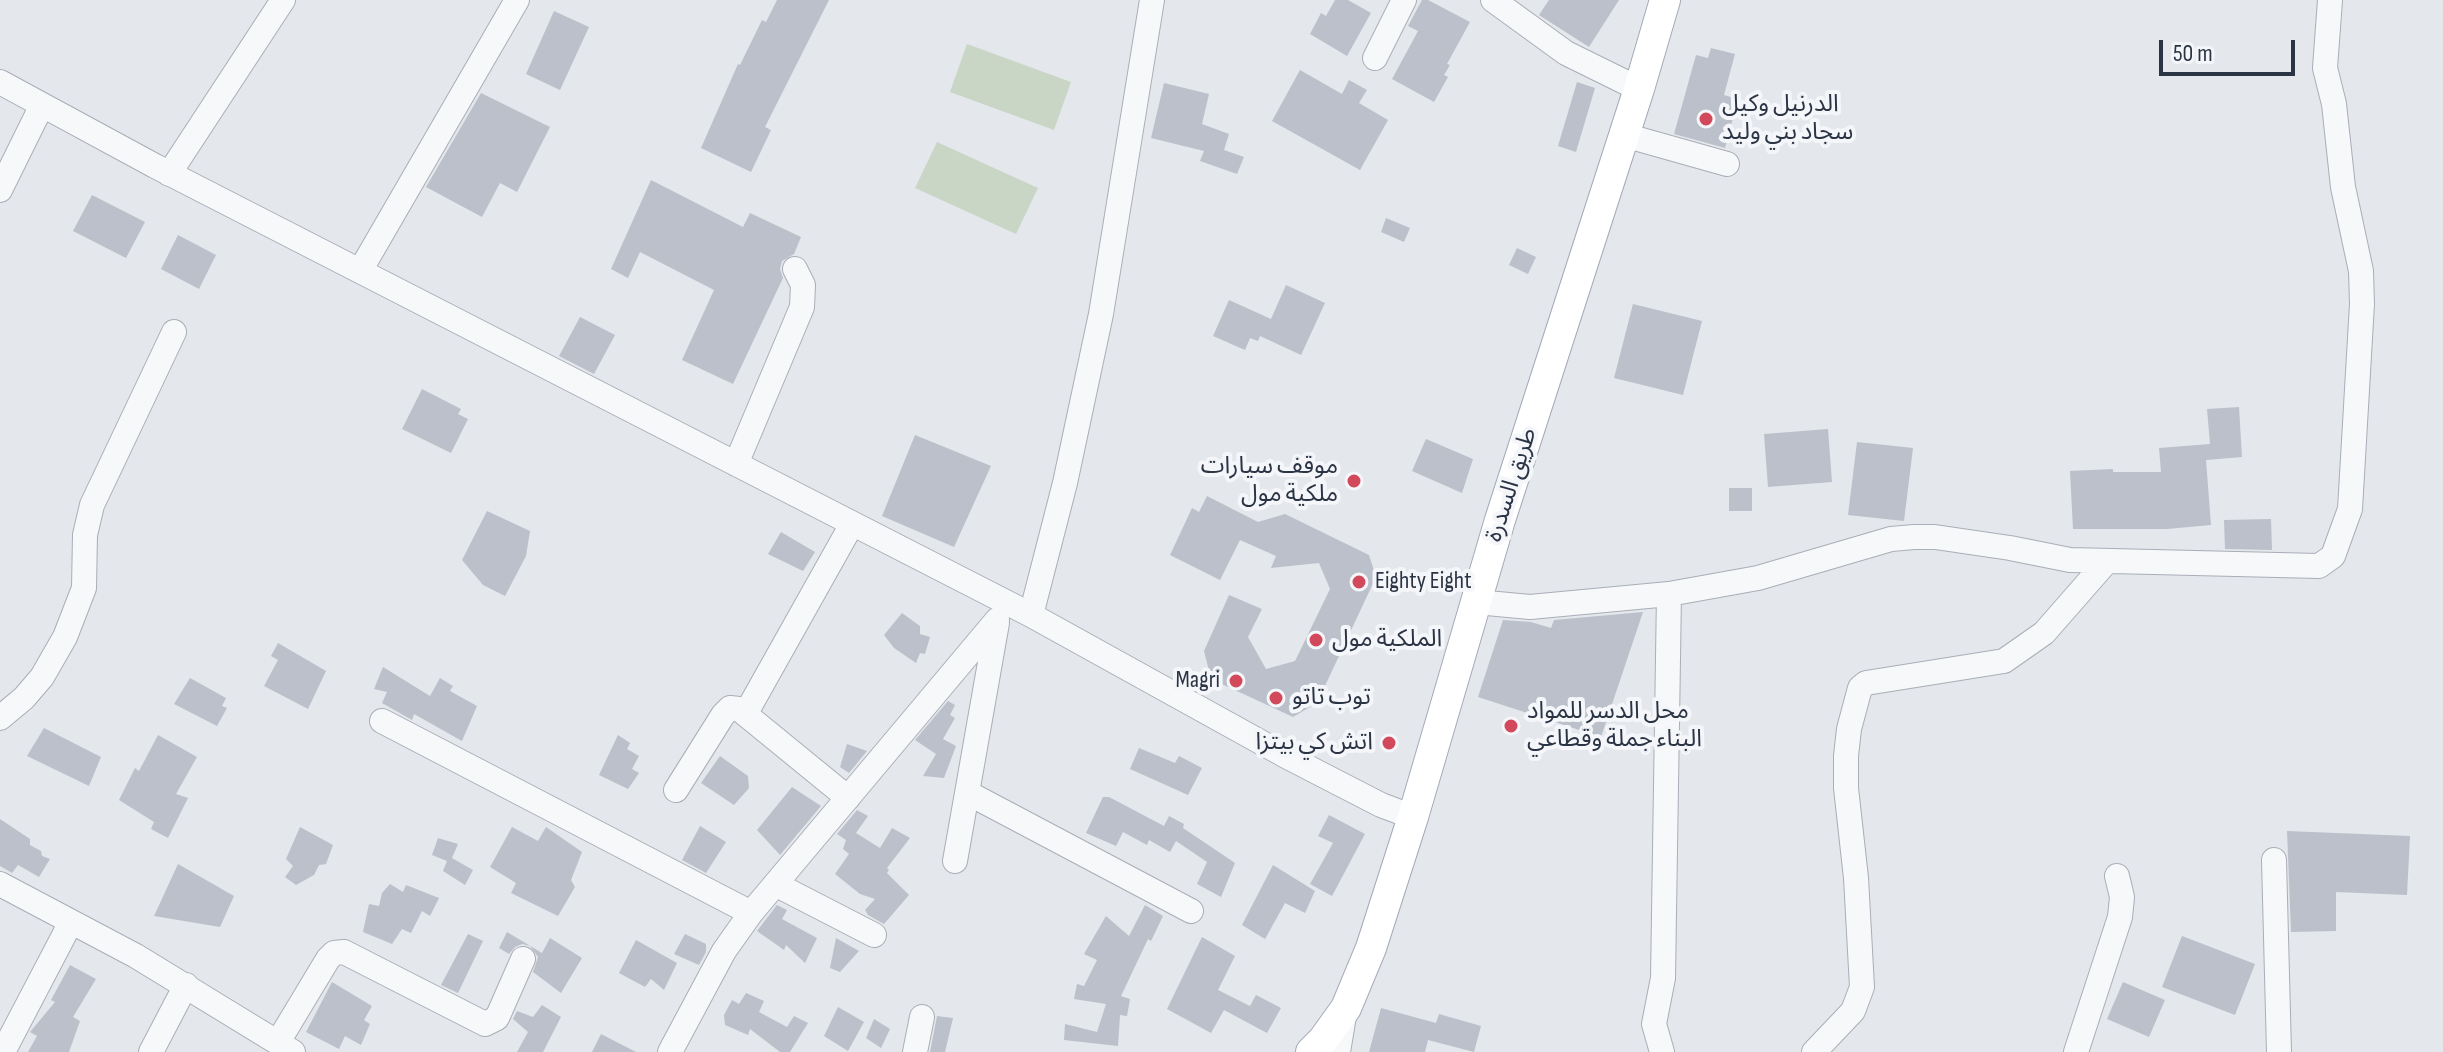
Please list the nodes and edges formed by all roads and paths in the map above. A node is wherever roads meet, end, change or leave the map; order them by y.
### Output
1 (283, 0) edge
2 (517, 0) edge
3 (1152, 0) edge
4 (1404, 0) edge
5 (1493, 0) edge
6 (1665, 0) edge
7 (2330, 0) edge
8 (1375, 58) dead end
9 (0, 82) edge
10 (1639, 89) junction
11 (42, 105) junction
12 (1624, 135) junction
13 (1727, 164) dead end
14 (169, 174) junction
15 (0, 190) edge
16 (795, 269) dead end
17 (360, 271) junction
18 (174, 332) dead end
19 (736, 464) junction
20 (852, 524) junction
21 (2107, 561) junction
22 (1669, 594) junction
23 (1476, 602) junction
24 (1000, 610) junction
25 (1031, 615) junction
26 (746, 713) junction
27 (0, 718) edge
28 (382, 721) dead end
29 (676, 790) dead end
30 (968, 793) junction
31 (848, 798) junction
32 (1413, 817) junction
33 (2274, 860) dead end
34 (955, 861) dead end
35 (2117, 876) dead end
36 (0, 884) edge
37 (777, 885) junction
38 (1191, 911) dead end
39 (751, 913) junction
40 (71, 922) junction
41 (874, 935) dead end
42 (523, 959) dead end
43 (186, 985) junction
44 (1346, 1008) junction
45 (922, 1017) dead end
46 (286, 1047) edge
47 (3, 1052) edge
48 (151, 1052) edge
49 (670, 1052) edge
50 (915, 1052) edge
51 (1311, 1052) edge
52 (1338, 1052) edge
53 (1662, 1052) edge
54 (1814, 1052) edge
55 (2076, 1052) edge
56 (2279, 1052) edge

1 - 14 street
2 - 17 street
3 - 25 street
4 - 8 street
5 - 10 street
6 - 10 main road, طريق السدرة
7 - 21 street
9 - 11 street
10 - 12 main road, طريق السدرة
11 - 14 street
11 - 15 street
12 - 13 street
12 - 23 main road, طريق السدرة
14 - 17 street
16 - 19 street
17 - 19 street
18 - 27 street
19 - 20 street
20 - 24 street
20 - 26 street
21 - 22 street
21 - 54 street
22 - 23 street
22 - 53 street
23 - 32 main road, طريق السدرة
24 - 25 street
24 - 30 street
24 - 31 street
25 - 32 street
26 - 29 street
26 - 31 street
28 - 39 street
30 - 34 street
30 - 38 street
31 - 37 street
32 - 44 main road, طريق السدرة
33 - 56 street
35 - 55 street
36 - 40 street
37 - 39 street
37 - 41 street
39 - 49 street
40 - 43 street
40 - 47 street
42 - 46 street
43 - 46 street
43 - 48 street
44 - 51 main road, طريق السدرة
44 - 52 street
45 - 50 street

